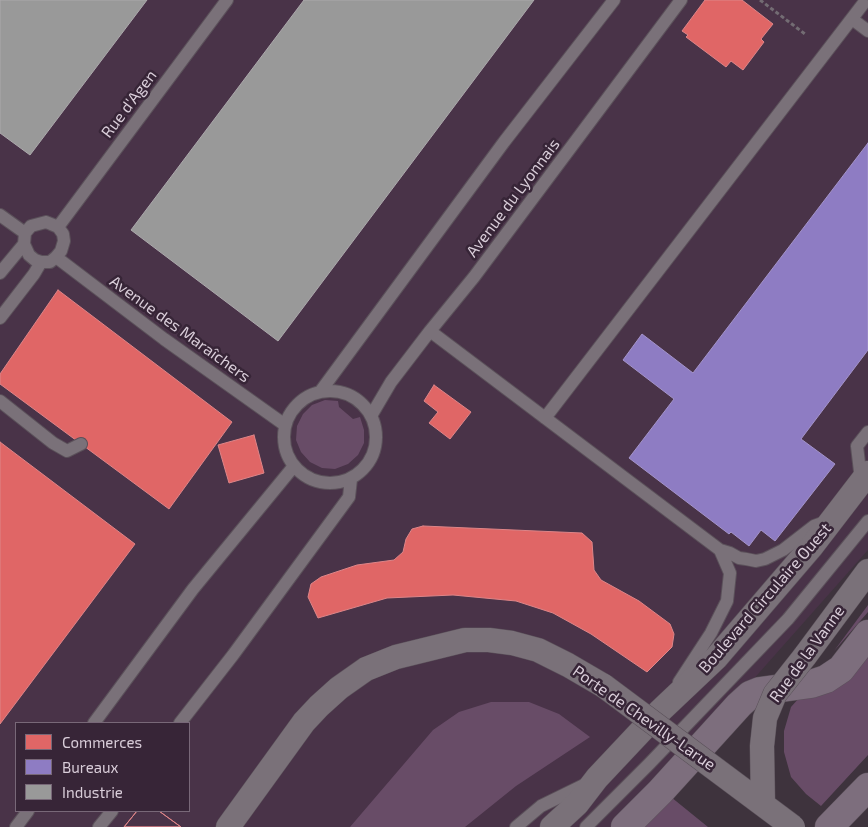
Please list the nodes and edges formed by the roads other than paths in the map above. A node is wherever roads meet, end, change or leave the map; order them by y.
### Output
1 (227, 0) edge
2 (614, 0) edge
3 (681, 0) edge
4 (863, 4) edge
5 (852, 19) junction
6 (868, 31) edge
7 (0, 215) edge
8 (58, 227) junction
9 (24, 239) junction
10 (56, 257) junction
11 (41, 262) junction
12 (0, 273) edge
13 (0, 318) edge
14 (430, 331) junction
15 (320, 392) junction
16 (2, 407) edge
17 (371, 416) junction
18 (545, 418) junction
19 (285, 425) junction
20 (868, 432) edge
21 (81, 444) dead end
22 (294, 466) junction
23 (864, 478) edge
24 (351, 479) junction
25 (834, 518) junction
26 (868, 521) edge
27 (720, 550) junction
28 (868, 571) edge
29 (868, 634) edge
30 (660, 711) junction
31 (95, 722) edge
32 (181, 722) edge
33 (597, 778) junction
34 (868, 787) edge
35 (763, 804) junction
36 (27, 812) edge
37 (111, 812) edge
38 (16, 827) edge
39 (99, 827) edge
40 (228, 827) edge
41 (516, 827) edge
42 (552, 827) edge
43 (586, 827) edge
44 (625, 827) edge
45 (793, 827) edge
46 (829, 827) edge

1 - 8 lane, Rue d'Agen
2 - 15 lane
3 - 14 lane, Avenue du Lyonnais
4 - 5 lane
5 - 6 lane
5 - 18 lane
7 - 9 lane
8 - 9 lane
8 - 10 lane
9 - 11 lane
9 - 12 lane
10 - 11 lane
10 - 19 lane, Avenue des Maraîchers
11 - 13 lane
14 - 17 lane, Avenue du Lyonnais
14 - 18 lane
15 - 17 lane
15 - 19 lane
16 - 21 lane
17 - 24 lane
18 - 27 lane
19 - 22 lane
20 - 23 lane
22 - 24 lane
22 - 31 lane
23 - 25 street, Boulevard Circulaire Ouest
24 - 32 lane
25 - 27 lane
25 - 30 street, Boulevard Circulaire Ouest
26 - 43 lane
27 - 30 lane
28 - 35 street, Rue de la Vanne, bridge
29 - 44 highway
30 - 33 street, Boulevard Circulaire Ouest
33 - 41 lane
33 - 42 street, Boulevard Circulaire Ouest
34 - 46 highway
35 - 40 street, Porte de Chevilly-Larue, bridge
35 - 45 street, Porte de Chevilly-Larue, bridge
36 - 38 lane
37 - 39 lane

